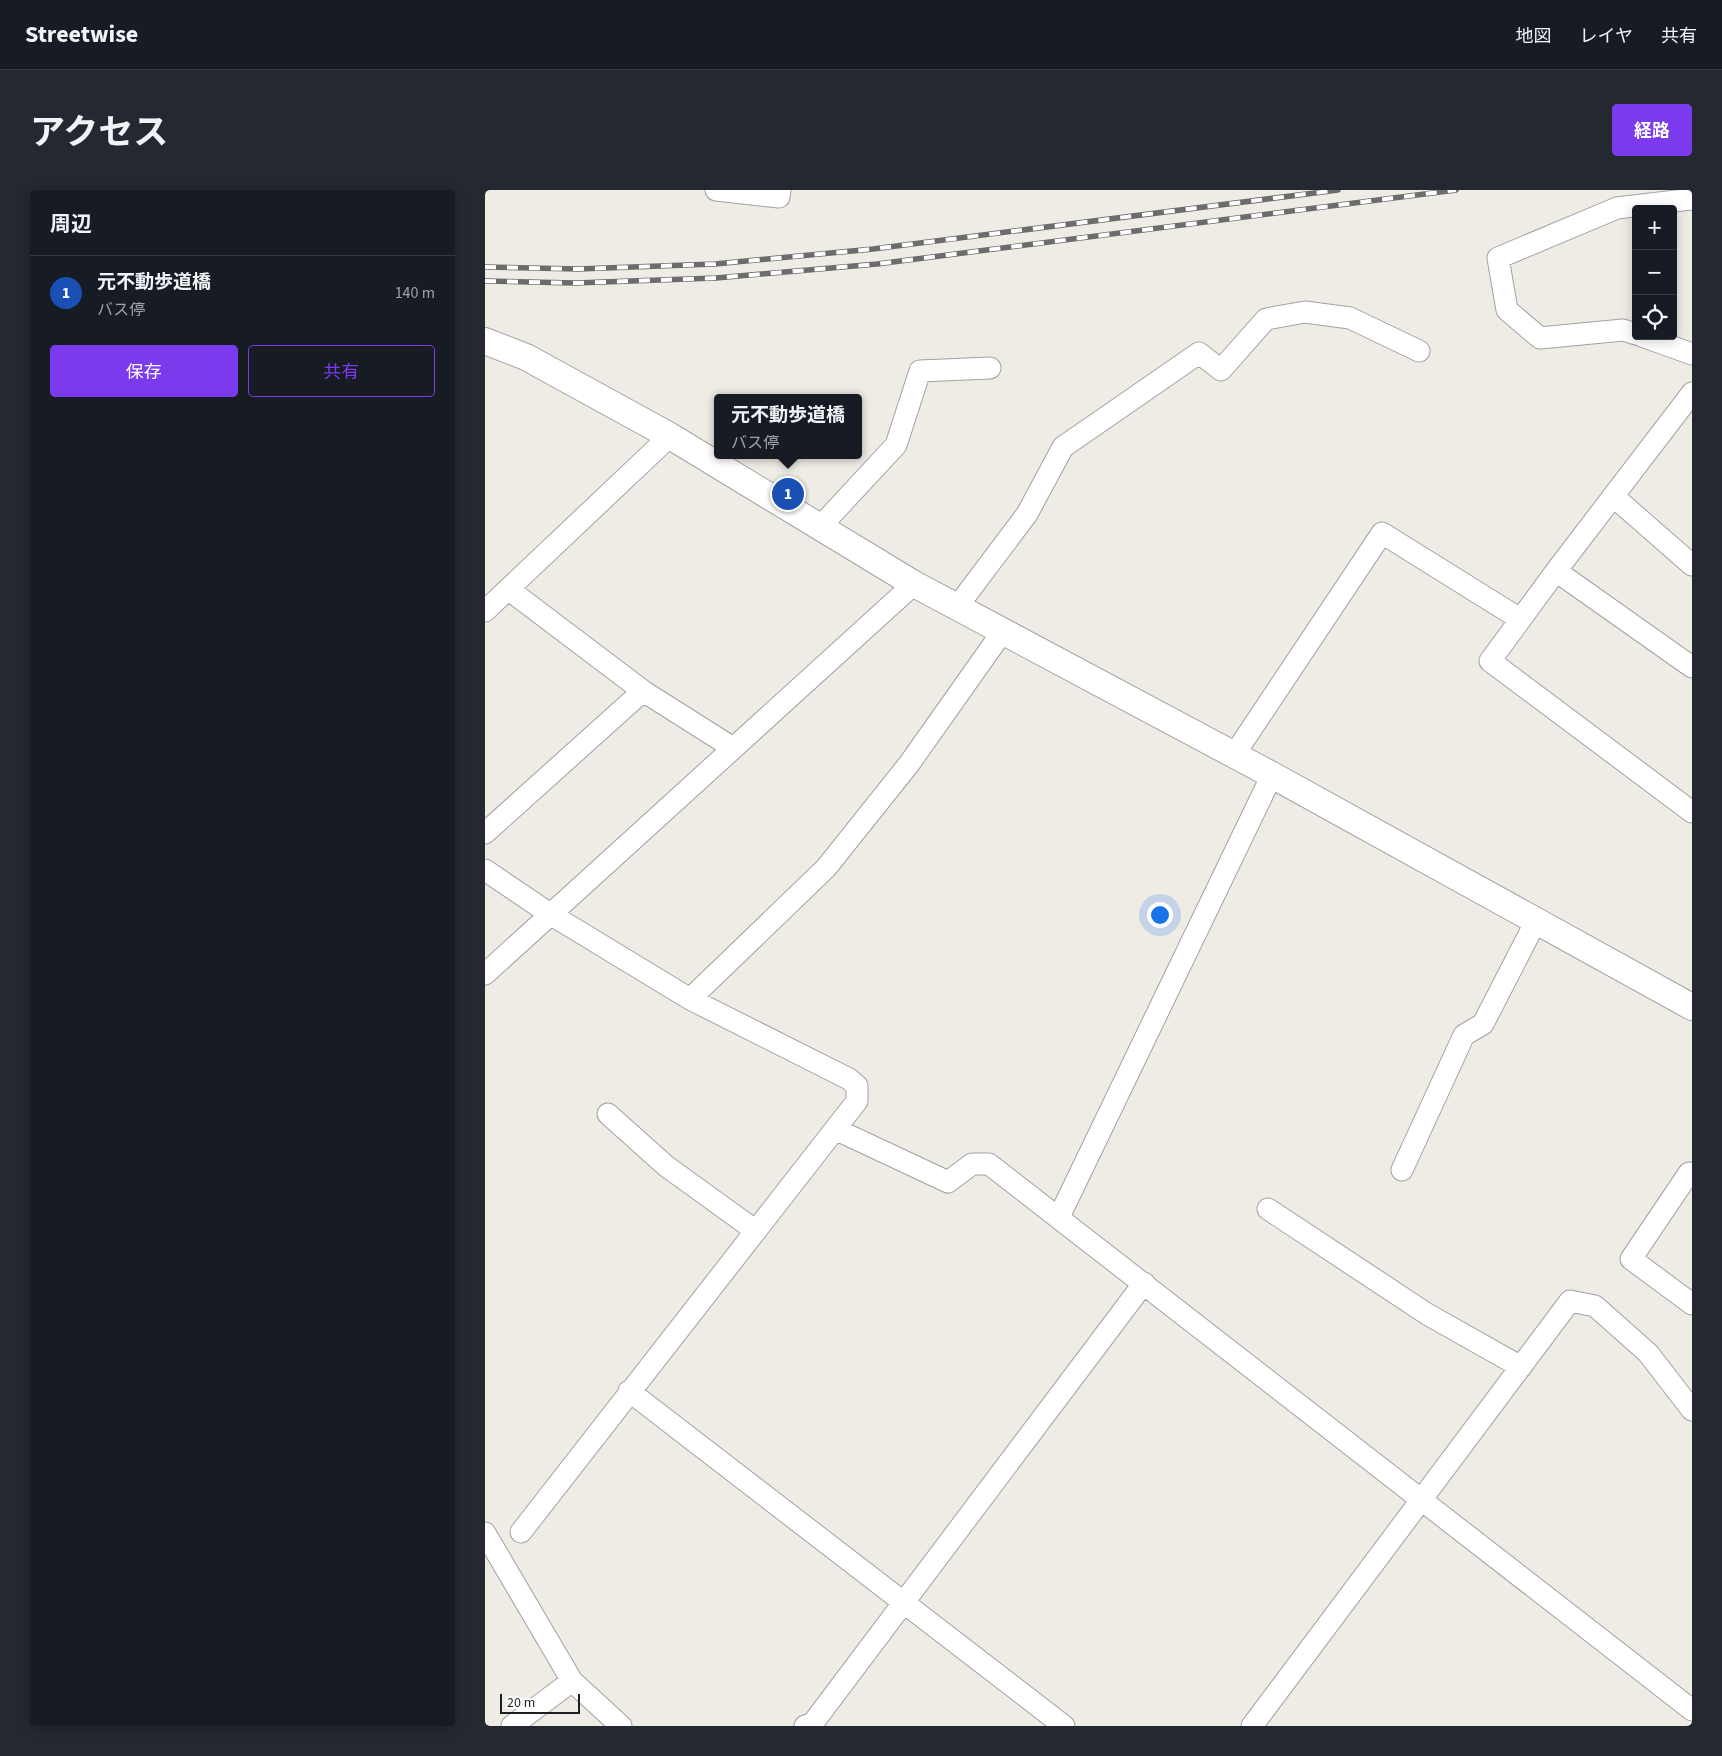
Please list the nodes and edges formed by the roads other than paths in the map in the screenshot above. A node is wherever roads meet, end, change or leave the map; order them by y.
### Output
1 (716, 190) edge
2 (780, 190) edge
3 (1692, 199) edge
4 (1632, 333) edge
5 (1653, 340) edge
6 (485, 341) edge
7 (1419, 351) dead end
8 (1692, 354) edge
9 (990, 368) dead end
10 (1692, 393) edge
11 (670, 436) junction
12 (1613, 496) junction
13 (820, 527) junction
14 (1692, 565) edge
15 (1556, 571) junction
16 (914, 584) junction
17 (508, 589) junction
18 (957, 607) junction
19 (485, 611) edge
20 (1519, 619) junction
21 (1003, 631) junction
22 (1692, 667) edge
23 (643, 691) junction
24 (733, 748) junction
25 (1234, 755) junction
26 (1272, 775) junction
27 (1692, 812) edge
28 (485, 834) edge
29 (485, 870) edge
30 (550, 914) junction
31 (1536, 921) junction
32 (485, 974) edge
33 (690, 999) junction
34 (1688, 999) edge
35 (608, 1114) dead end
36 (835, 1129) junction
37 (1403, 1170) dead end
38 (1689, 1172) dead end
39 (1268, 1209) dead end
40 (1059, 1217) junction
41 (755, 1231) junction
42 (1143, 1283) junction
43 (1692, 1304) edge
44 (1521, 1367) junction
45 (629, 1391) junction
46 (1692, 1410) edge
47 (1422, 1500) junction
48 (521, 1532) dead end
49 (485, 1533) edge
50 (903, 1603) junction
51 (572, 1681) junction
52 (1692, 1710) edge
53 (512, 1726) edge
54 (621, 1726) edge
55 (805, 1726) edge
56 (1064, 1726) edge
57 (1252, 1726) edge

1 - 2 street
3 - 4 street
5 - 8 street
6 - 11 street
7 - 18 street
9 - 13 street
10 - 12 street
11 - 13 street
11 - 17 street
12 - 14 street
12 - 15 street
13 - 16 street
15 - 20 street
15 - 22 street
16 - 18 street
16 - 24 street
17 - 19 street
17 - 23 street
18 - 21 street
20 - 25 street
20 - 27 street
21 - 25 street
21 - 33 street
23 - 24 street
23 - 28 street
24 - 30 street
25 - 26 street
26 - 31 street
26 - 40 street
29 - 30 street
30 - 32 street
30 - 33 street
31 - 34 street
31 - 37 street
33 - 36 street
35 - 41 street
36 - 40 street
36 - 41 street
38 - 43 street
39 - 44 street
40 - 42 street
41 - 45 street
42 - 47 street
42 - 50 street
44 - 46 street
44 - 47 street
45 - 48 street
45 - 50 street
47 - 52 street
47 - 57 street
49 - 51 street
50 - 55 street
50 - 56 street
51 - 53 street
51 - 54 street

